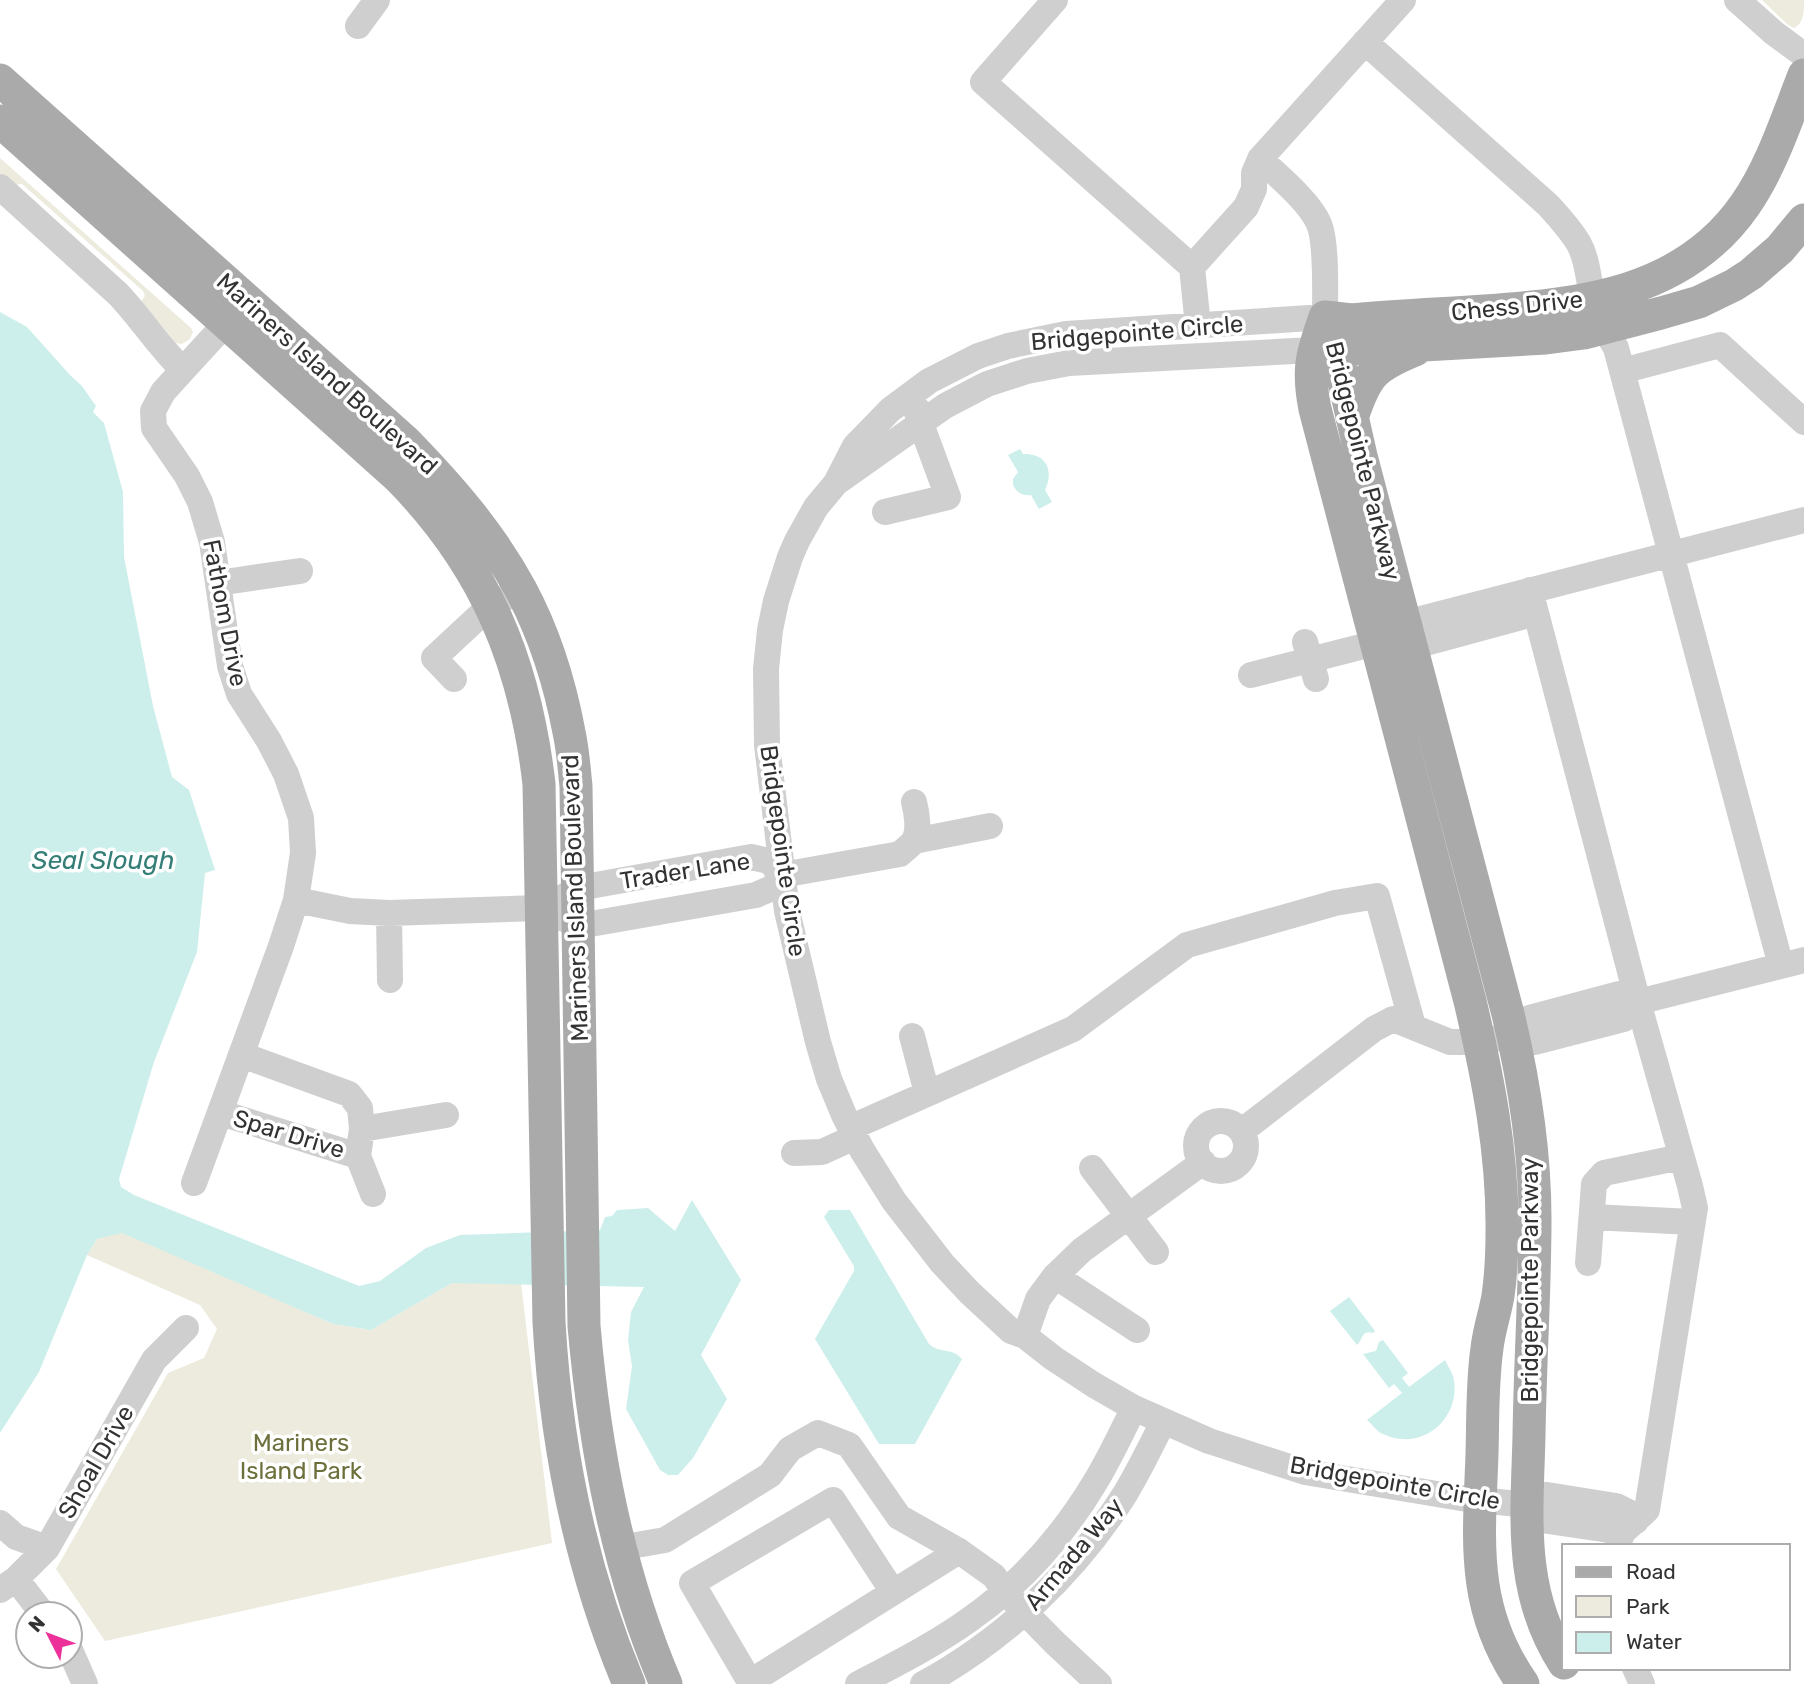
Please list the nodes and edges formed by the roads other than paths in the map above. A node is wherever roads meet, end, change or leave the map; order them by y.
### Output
1 (377, 0) edge
2 (1055, 0) edge
3 (1403, 0) edge
4 (1737, 0) edge
5 (358, 26) dead end
6 (1365, 42) junction
7 (1804, 55) edge
8 (1804, 75) edge
9 (0, 80) edge
10 (0, 121) edge
11 (1260, 159) junction
12 (0, 187) edge
13 (1804, 220) edge
14 (1192, 267) junction
15 (248, 300) junction
16 (1598, 313) junction
17 (1325, 317) junction
18 (225, 324) junction
19 (1198, 326) junction
20 (1038, 339) junction
21 (1426, 345) junction
22 (1325, 350) junction
23 (183, 370) junction
24 (1622, 371) junction
25 (1352, 418) junction
26 (1804, 422) edge
27 (921, 424) junction
28 (836, 483) junction
29 (885, 512) dead end
30 (1804, 520) edge
31 (1671, 554) junction
32 (300, 571) dead end
33 (218, 583) junction
34 (521, 590) junction
35 (1533, 601) junction
36 (491, 605) junction
37 (1408, 635) junction
38 (1376, 643) junction
39 (1251, 675) dead end
40 (454, 679) dead end
41 (914, 802) dead end
42 (990, 826) dead end
43 (914, 841) junction
44 (782, 875) junction
45 (579, 888) junction
46 (296, 900) junction
47 (541, 908) junction
48 (389, 913) junction
49 (579, 926) junction
50 (1793, 963) edge
51 (390, 980) dead end
52 (1638, 1002) junction
53 (1413, 1026) junction
54 (1513, 1035) junction
55 (912, 1036) dead end
56 (1480, 1042) junction
57 (242, 1055) junction
58 (926, 1093) junction
59 (221, 1113) junction
60 (446, 1115) dead end
61 (362, 1129) junction
62 (1242, 1131) junction
63 (853, 1132) junction
64 (794, 1153) dead end
65 (358, 1156) junction
66 (1681, 1157) junction
67 (1202, 1162) junction
68 (1092, 1168) dead end
69 (194, 1184) dead end
70 (373, 1194) dead end
71 (1129, 1216) junction
72 (1592, 1217) junction
73 (1692, 1222) junction
74 (1156, 1252) dead end
75 (1588, 1263) dead end
76 (1055, 1276) junction
77 (186, 1328) dead end
78 (1137, 1330) dead end
79 (1025, 1336) junction
80 (1133, 1408) junction
81 (1163, 1422) junction
82 (1480, 1500) junction
83 (1527, 1505) junction
84 (0, 1524) edge
85 (1625, 1533) edge
86 (47, 1548) junction
87 (619, 1548) junction
88 (959, 1551) junction
89 (8, 1585) edge
90 (893, 1592) junction
91 (1005, 1592) junction
92 (26, 1600) edge
93 (1025, 1613) junction
94 (1562, 1659) edge
95 (629, 1684) edge
96 (666, 1684) edge
97 (858, 1684) edge
98 (923, 1684) edge
99 (1099, 1684) edge
100 (1523, 1684) edge

1 - 5 street
2 - 14 street
3 - 6 street
4 - 7 street
6 - 11 street
6 - 16 street
8 - 16 main road, Chess Drive
9 - 15 main road, Mariners Island Boulevard
10 - 18 main road, Mariners Island Boulevard
11 - 14 street
11 - 17 street
12 - 23 street
13 - 16 main road, Chess Drive
14 - 19 street
15 - 18 street, Fathom Drive
15 - 34 main road, Mariners Island Boulevard
16 - 17 main road, Chess Drive
16 - 21 main road, Chess Drive
16 - 24 street
17 - 19 street, Bridgepointe Circle
17 - 22 main road, Bridgepointe Parkway
18 - 23 street, Fathom Drive
18 - 36 main road, Mariners Island Boulevard
19 - 20 street, Bridgepointe Circle
20 - 27 street
20 - 28 street, Bridgepointe Circle
21 - 22 main road, Chess Drive
21 - 25 main road
22 - 25 main road, Bridgepointe Parkway
22 - 27 street, Bridgepointe Circle
22 - 38 main road, Bridgepointe Parkway
23 - 33 street, Fathom Drive
24 - 26 street
24 - 31 street
25 - 37 main road, Bridgepointe Parkway
27 - 28 street, Bridgepointe Circle
27 - 29 street
28 - 44 street, Bridgepointe Circle
30 - 31 street
31 - 35 street
31 - 50 street
32 - 33 street
33 - 46 street, Fathom Drive
34 - 36 street
34 - 45 main road, Mariners Island Boulevard
35 - 37 street
35 - 52 street
36 - 40 street
36 - 47 main road, Mariners Island Boulevard
37 - 38 street
37 - 54 main road, Bridgepointe Parkway
38 - 39 street
38 - 56 main road, Bridgepointe Parkway
41 - 43 street
42 - 43 street
43 - 44 street
44 - 45 street, Trader Lane
44 - 49 street, Trader Lane
44 - 63 street, Bridgepointe Circle
45 - 47 street, Trader Lane
45 - 49 main road, Mariners Island Boulevard
46 - 48 street, Trader Lane
46 - 57 street, Fathom Drive
47 - 48 street, Trader Lane
47 - 49 street, Trader Lane
47 - 95 main road, Mariners Island Boulevard
48 - 51 street
49 - 87 main road, Mariners Island Boulevard
50 - 52 street
52 - 54 street
52 - 66 street
53 - 56 street
53 - 58 street
53 - 62 street
54 - 56 street
54 - 83 main road, Bridgepointe Parkway
55 - 58 street
56 - 82 main road, Bridgepointe Parkway
57 - 59 street, Fathom Drive
57 - 61 street, Spar Drive
58 - 63 street
59 - 65 street, Spar Drive
59 - 69 street, Fathom Drive
60 - 61 street, Spar Drive
61 - 65 street, Spar Drive
62 - 67 street
62 - 67 street
63 - 64 street
63 - 79 street, Bridgepointe Circle
65 - 70 street, Spar Drive
66 - 72 street
66 - 73 street
67 - 71 street
68 - 71 street
71 - 74 street
71 - 76 street
72 - 73 street
72 - 75 street
73 - 85 street
76 - 78 street
76 - 79 street
77 - 86 street, Shoal Drive
79 - 80 street, Bridgepointe Circle
80 - 81 street, Bridgepointe Circle
80 - 91 street, Armada Way
81 - 82 street, Bridgepointe Circle
81 - 93 street, Armada Way
82 - 83 street, Bridgepointe Circle
82 - 100 main road, Bridgepointe Parkway
83 - 85 street
83 - 94 main road, Bridgepointe Parkway
84 - 86 street
86 - 89 street, Shoal Drive
87 - 88 street
87 - 96 main road, Mariners Island Boulevard
88 - 90 street
88 - 91 street
89 - 92 street
90 - 90 street
91 - 93 street
91 - 97 street, Armada Way
93 - 98 street, Armada Way
93 - 99 street

